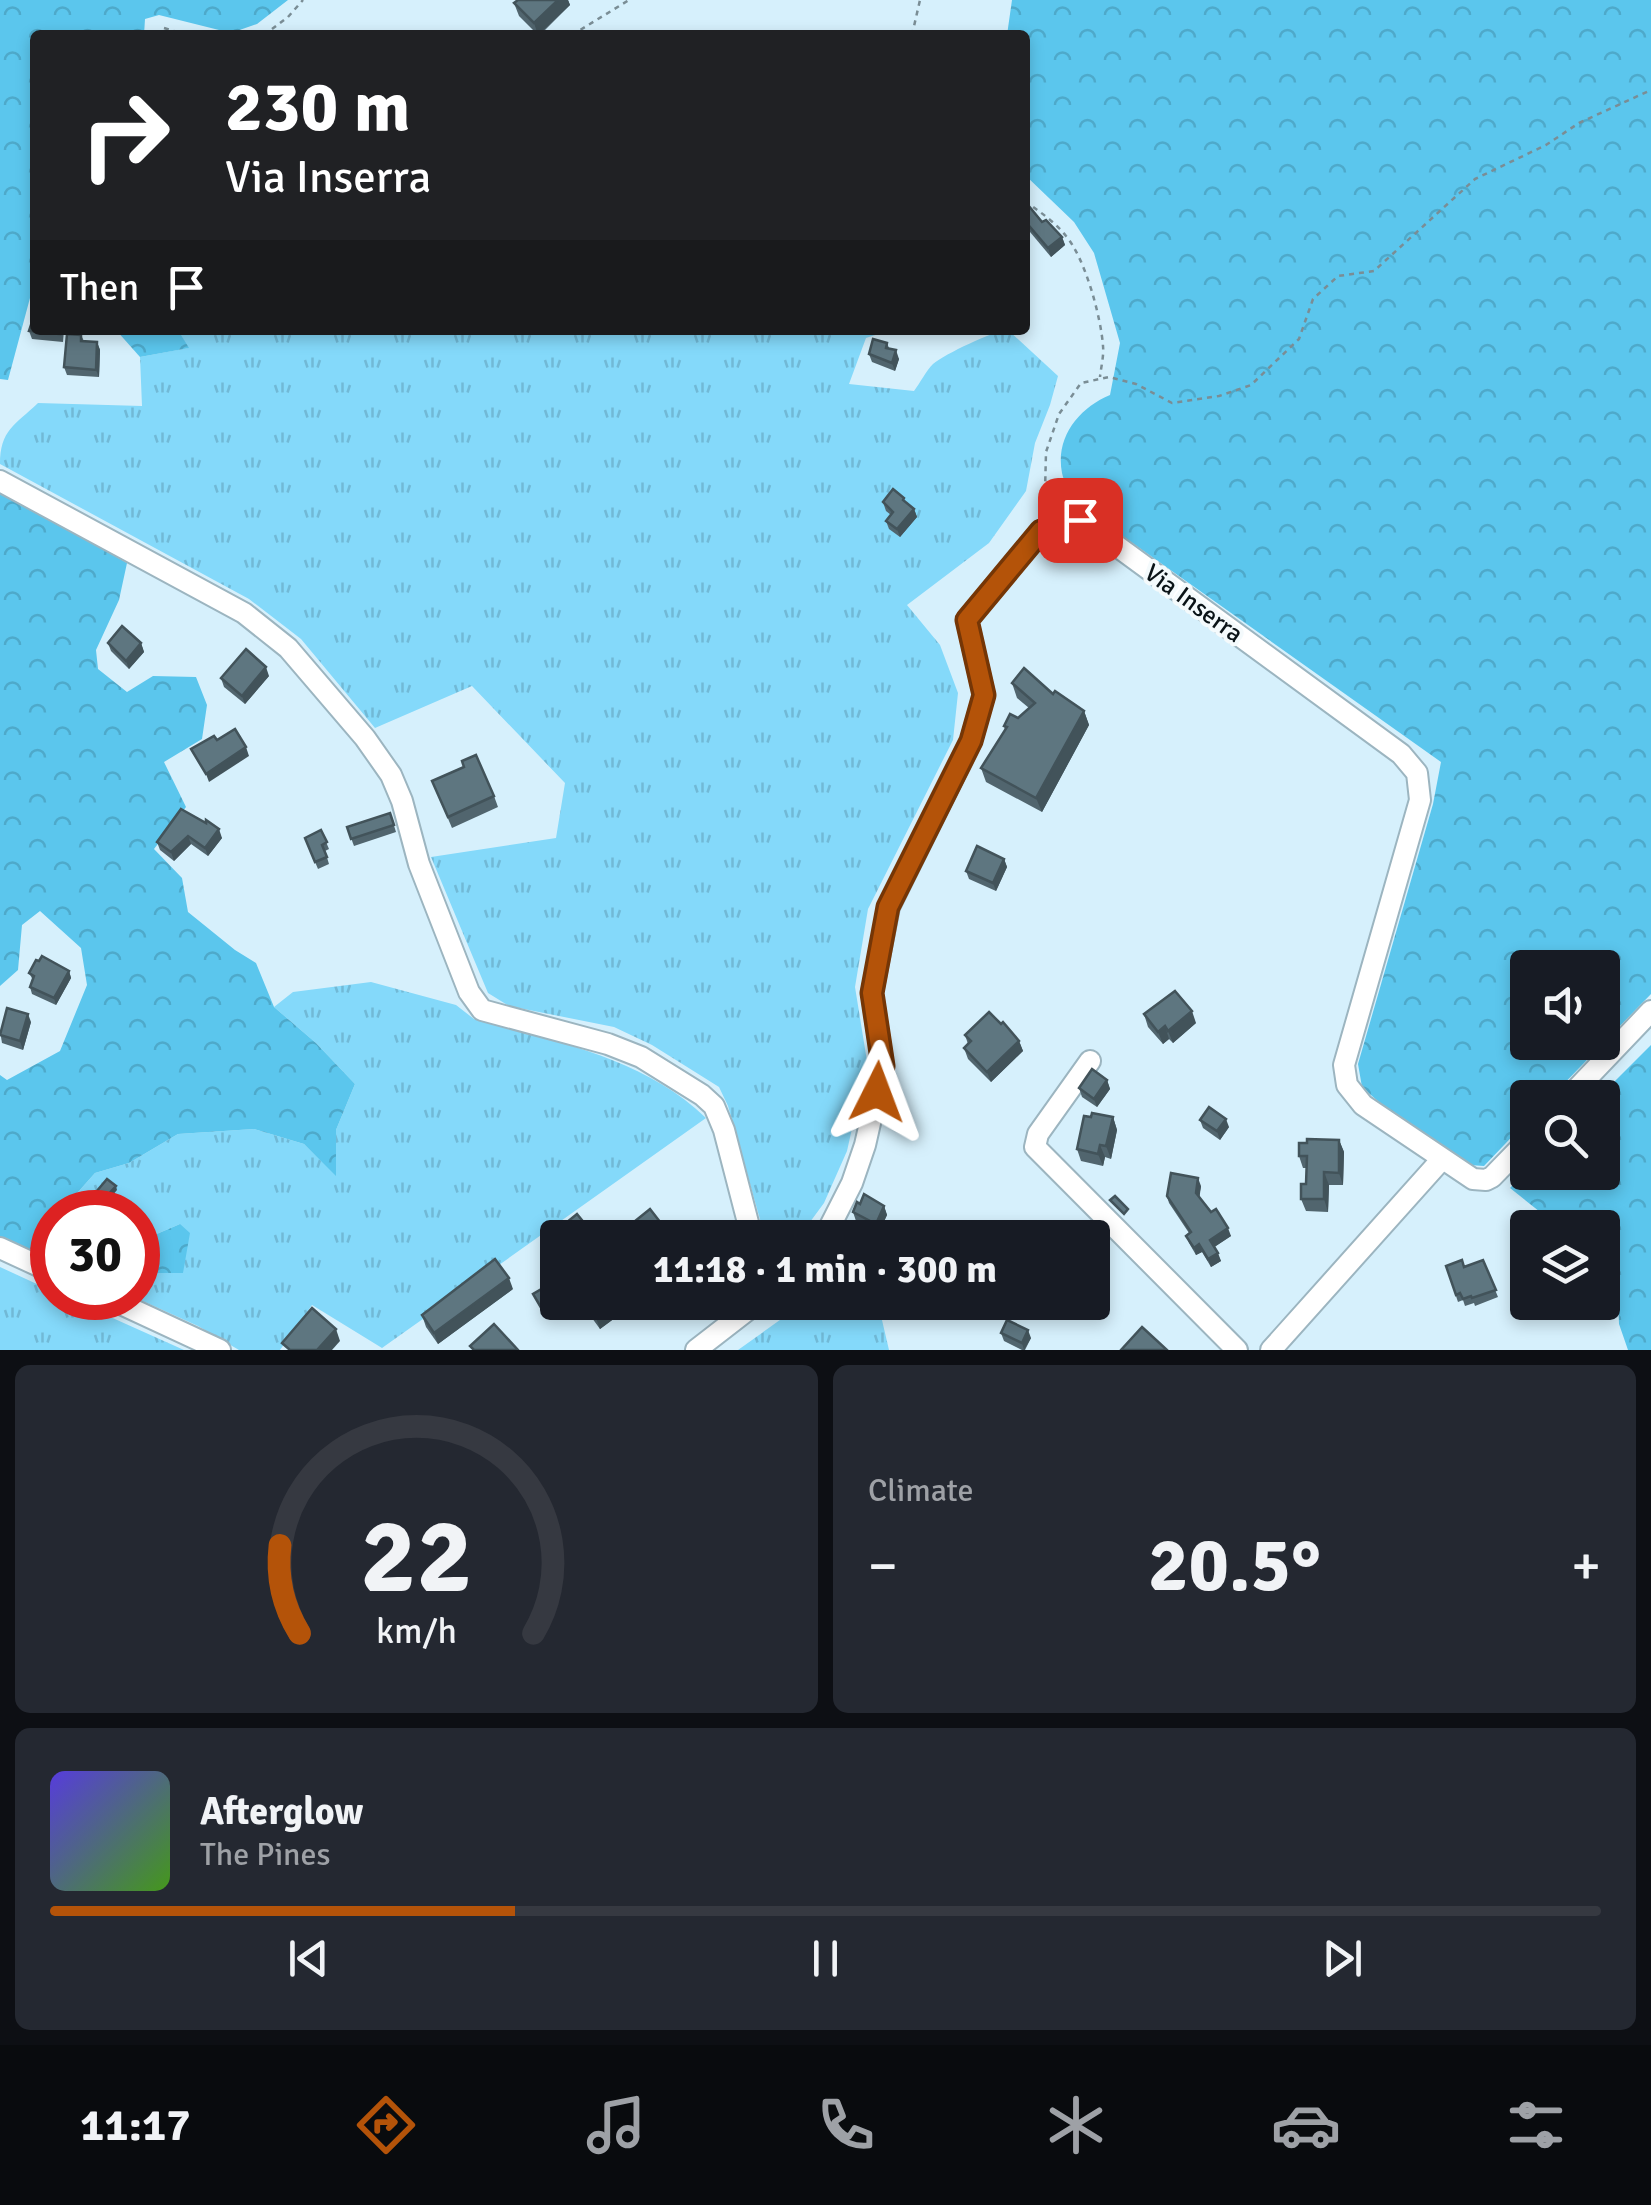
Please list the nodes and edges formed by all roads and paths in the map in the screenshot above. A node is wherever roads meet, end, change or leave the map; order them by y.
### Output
1 (303, 0) edge
2 (630, 0) edge
3 (920, 0) edge
4 (164, 28) dead end
5 (170, 30) edge
6 (271, 30) edge
7 (580, 30) edge
8 (913, 30) edge
9 (1651, 90) edge
10 (1030, 205) edge
11 (1100, 378) junction
12 (0, 480) edge
13 (1080, 520) junction
14 (1651, 1011) edge
15 (1090, 1062) dead end
16 (1585, 1080) edge
17 (1442, 1159) junction
18 (1510, 1159) edge
19 (747, 1220) edge
20 (833, 1220) edge
21 (0, 1248) edge
22 (30, 1262) edge
23 (155, 1320) edge
24 (735, 1320) edge
25 (220, 1350) edge
26 (696, 1350) edge
27 (1237, 1350) edge
28 (1271, 1350) edge

1 - 6 path
2 - 7 path
3 - 8 path
4 - 5 path
9 - 11 path
10 - 11 path
11 - 13 path
12 - 19 street
13 - 17 street, Via Inserra
13 - 20 street
14 - 16 street
15 - 27 street
17 - 18 street, Via Inserra
17 - 28 street
21 - 22 street
23 - 25 street
24 - 26 street

